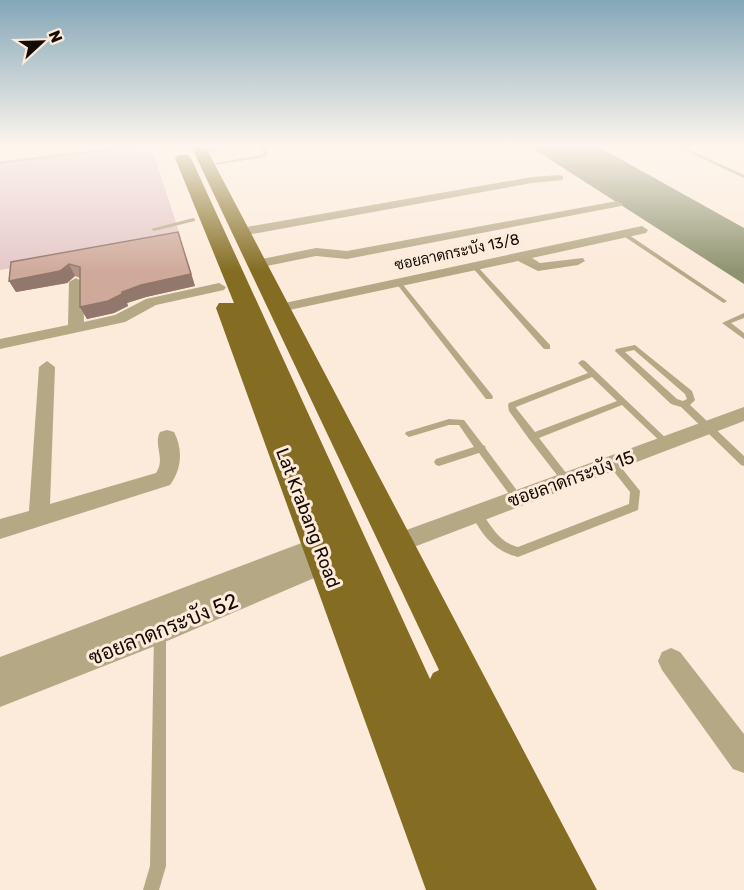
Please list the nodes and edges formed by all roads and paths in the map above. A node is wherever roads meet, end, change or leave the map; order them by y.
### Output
1 (181, 188) edge
2 (210, 188) edge
3 (212, 188) edge
4 (218, 188) edge
5 (490, 188) edge
6 (617, 204) dead end
7 (193, 220) junction
8 (154, 229) dead end
9 (642, 230) dead end
10 (241, 232) junction
11 (624, 234) junction
12 (561, 247) junction
13 (520, 256) junction
14 (578, 261) junction
15 (257, 264) junction
16 (472, 265) junction
17 (590, 271) dead end
18 (76, 282) dead end
19 (398, 282) junction
20 (219, 287) junction
21 (724, 301) dead end
22 (280, 308) junction
23 (744, 315) edge
24 (76, 328) junction
25 (744, 337) edge
26 (0, 344) edge
27 (547, 347) dead end
28 (582, 363) dead end
29 (47, 367) dead end
30 (593, 375) junction
31 (489, 397) dead end
32 (622, 402) junction
33 (684, 404) junction
34 (744, 414) edge
35 (707, 428) junction
36 (409, 434) dead end
37 (167, 437) dead end
38 (532, 438) junction
39 (668, 444) junction
40 (482, 448) junction
41 (743, 460) edge
42 (439, 462) dead end
43 (613, 464) junction
44 (567, 481) junction
45 (518, 499) junction
46 (476, 514) junction
47 (39, 518) junction
48 (0, 529) edge
49 (398, 543) junction
50 (322, 554) junction
51 (161, 620) junction
52 (671, 661) dead end
53 (0, 670) edge
54 (0, 693) edge
55 (744, 758) edge
56 (151, 890) edge
57 (452, 890) edge
58 (500, 890) edge
59 (544, 890) edge
60 (571, 890) edge

1 - 7 main road, Lat Krabang Road
2 - 58 main road
3 - 59 main road
4 - 10 main road
5 - 10 street
6 - 15 street
7 - 8 lane
7 - 20 main road, Lat Krabang Road
9 - 11 street, ซอยลาดกระบัง 13/8
10 - 15 main road
11 - 12 street, ซอยลาดกระบัง 13/8
11 - 21 lane
12 - 13 street, ซอยลาดกระบัง 13/8
12 - 14 street
13 - 14 street
13 - 16 street, ซอยลาดกระบัง 13/8
14 - 17 street
15 - 22 main road
16 - 19 street, ซอยลาดกระบัง 13/8
16 - 27 lane
18 - 24 street
19 - 22 street, ซอยลาดกระบัง 13/8
19 - 31 lane
20 - 24 street
20 - 50 main road, Lat Krabang Road
22 - 49 main road
23 - 25 lane
24 - 26 street
28 - 30 lane
29 - 47 street
30 - 32 lane
30 - 38 lane
32 - 38 lane
32 - 39 lane
33 - 33 lane
33 - 35 lane
34 - 35 street, ซอยลาดกระบัง 15
35 - 39 street, ซอยลาดกระบัง 15
35 - 41 lane
36 - 40 lane
37 - 47 street
38 - 44 lane
39 - 43 street, ซอยลาดกระบัง 15
40 - 42 lane
40 - 45 lane
43 - 44 street, ซอยลาดกระบัง 15
43 - 46 lane
44 - 45 street, ซอยลาดกระบัง 15
45 - 46 street, ซอยลาดกระบัง 15
46 - 49 street, ซอยลาดกระบัง 15
47 - 48 street
49 - 60 main road
50 - 51 street, ซอยลาดกระบัง 52
50 - 57 main road, Lat Krabang Road
51 - 53 street, ซอยลาดกระบัง 52
51 - 54 street, ซอยลาดกระบัง 52
51 - 56 lane
52 - 55 street

